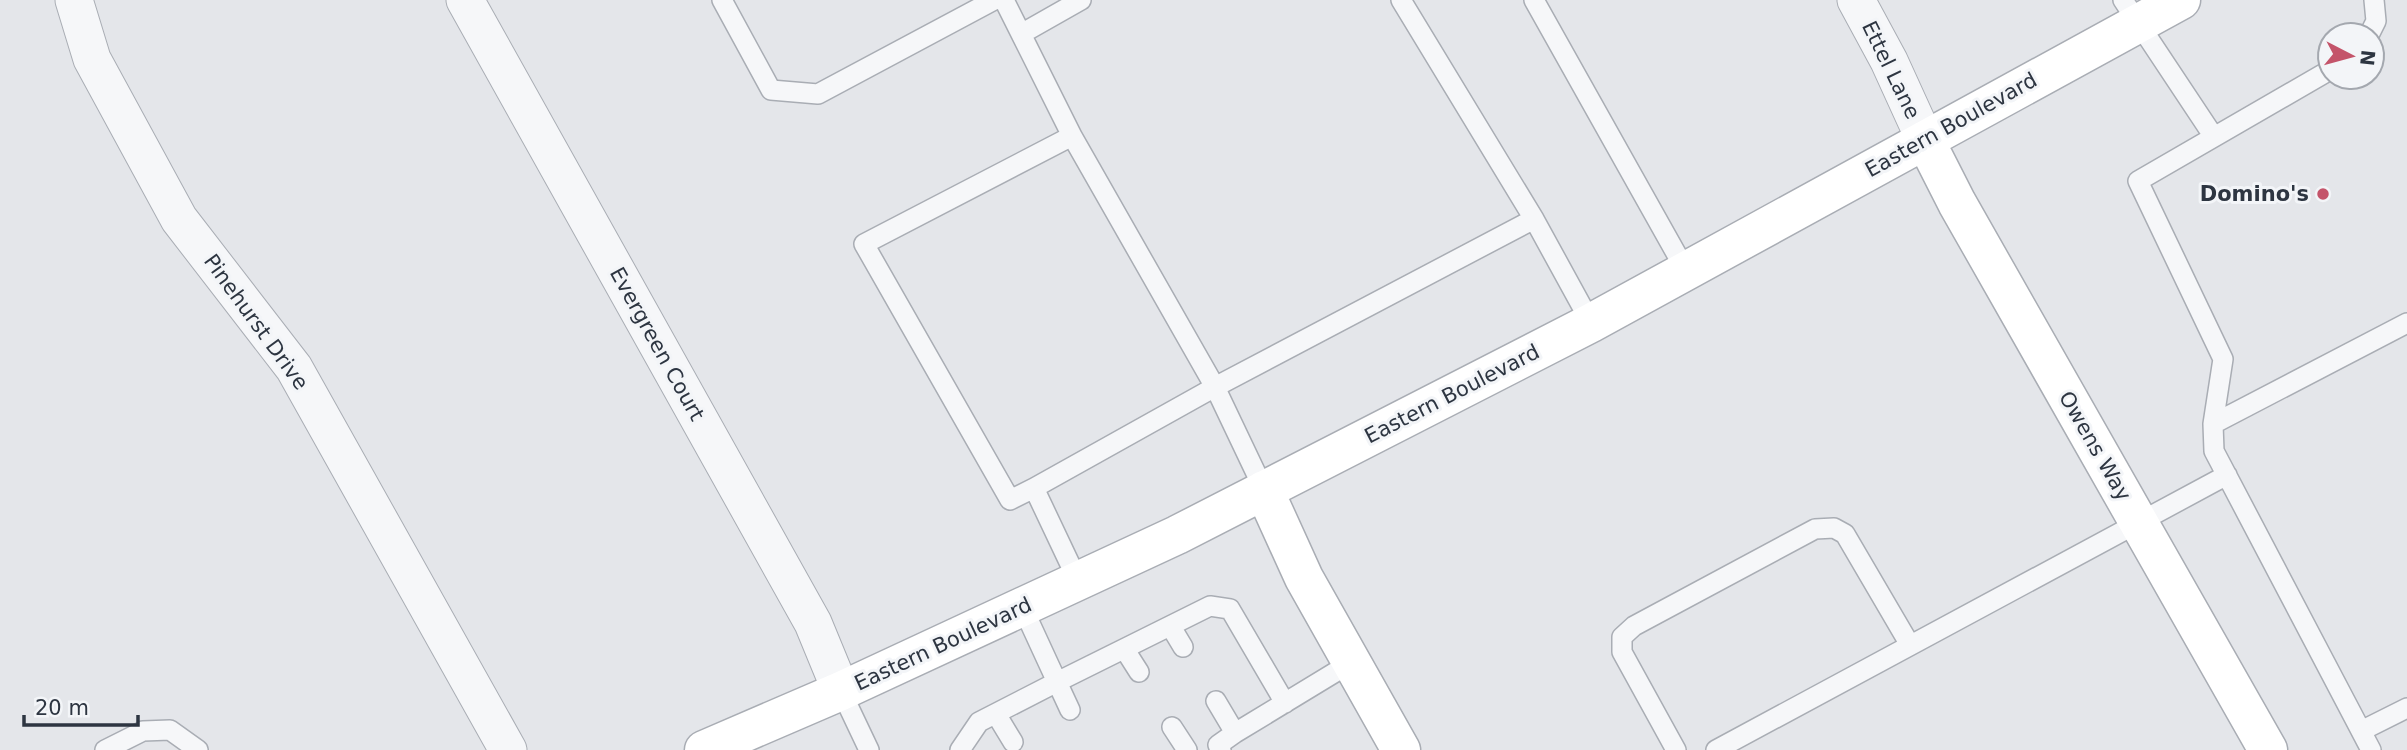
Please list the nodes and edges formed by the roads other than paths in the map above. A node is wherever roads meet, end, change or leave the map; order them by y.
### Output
1 (74, 0) edge
2 (465, 0) edge
3 (722, 0) edge
4 (994, 0) edge
5 (1003, 0) edge
6 (1081, 0) edge
7 (1401, 0) edge
8 (1534, 0) edge
9 (2181, 0) edge
10 (2374, 0) edge
11 (1864, 2) edge
12 (2132, 11) edge
13 (2376, 21) edge
14 (1021, 34) junction
15 (2316, 78) edge
16 (1072, 135) junction
17 (2214, 137) junction
18 (1925, 140) junction
19 (1534, 219) junction
20 (1686, 271) junction
21 (1591, 323) junction
22 (2407, 323) edge
23 (1215, 387) junction
24 (2213, 425) junction
25 (2227, 475) junction
26 (1034, 488) junction
27 (1264, 490) junction
28 (2138, 522) junction
29 (1078, 582) junction
30 (1022, 606) junction
31 (1171, 626) junction
32 (1910, 645) junction
33 (1183, 647) dead end
34 (1125, 650) junction
35 (1352, 662) junction
36 (1139, 672) dead end
37 (1057, 682) junction
38 (841, 691) junction
39 (1216, 701) dead end
40 (1285, 703) junction
41 (2407, 708) edge
42 (1069, 710) dead end
43 (996, 713) junction
44 (1172, 727) dead end
45 (2361, 731) junction
46 (1236, 733) junction
47 (1013, 742) dead end
48 (1216, 748) edge
49 (105, 750) edge
50 (198, 750) edge
51 (508, 750) edge
52 (704, 750) edge
53 (869, 750) edge
54 (960, 750) edge
55 (1187, 750) edge
56 (1401, 750) edge
57 (1676, 750) edge
58 (1716, 750) edge
59 (2268, 750) edge
60 (2371, 750) edge

1 - 51 street, Pinehurst Drive
2 - 38 street, Evergreen Court
3 - 4 lane
5 - 14 lane
6 - 14 lane
7 - 19 lane
8 - 20 lane
9 - 12 main road, Eastern Boulevard
10 - 13 lane
11 - 18 street, Ettel Lane
12 - 17 lane
12 - 18 main road, Eastern Boulevard
14 - 16 lane
15 - 17 lane
16 - 23 lane
16 - 26 lane
17 - 24 lane
18 - 20 main road, Eastern Boulevard
18 - 28 main road, Owens Way
19 - 21 lane
19 - 23 lane
20 - 21 main road, Eastern Boulevard
21 - 27 main road, Eastern Boulevard
22 - 24 lane
23 - 26 lane
23 - 27 lane
24 - 25 lane
25 - 28 lane
25 - 45 lane
26 - 29 lane
27 - 29 main road, Eastern Boulevard
27 - 35 main road
28 - 32 lane
28 - 59 main road, Owens Way
29 - 30 main road, Eastern Boulevard
30 - 37 lane
30 - 38 main road, Eastern Boulevard
31 - 33 lane
31 - 34 lane
31 - 40 lane
32 - 57 lane
32 - 58 lane
34 - 36 lane
34 - 37 lane
35 - 40 lane
35 - 56 main road
37 - 42 lane
37 - 43 lane
38 - 52 main road, Eastern Boulevard
38 - 53 lane
39 - 46 lane
40 - 46 lane
41 - 45 lane
43 - 47 lane
43 - 54 lane
44 - 55 lane
45 - 60 lane
46 - 48 lane
49 - 50 lane

